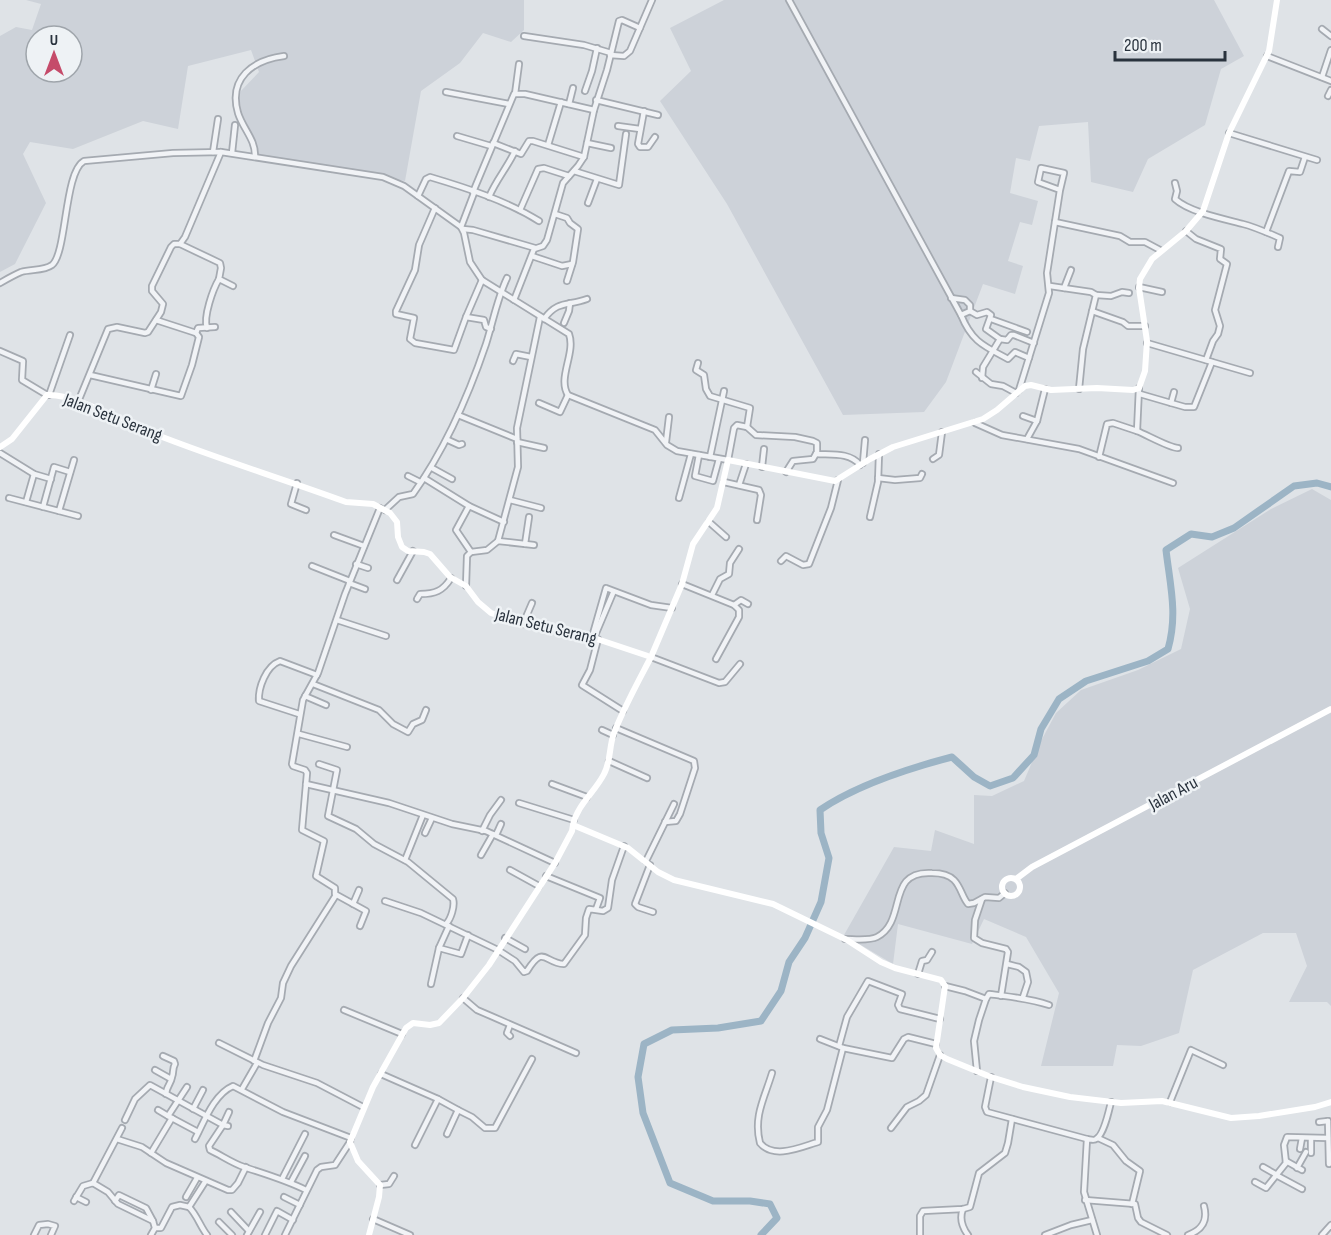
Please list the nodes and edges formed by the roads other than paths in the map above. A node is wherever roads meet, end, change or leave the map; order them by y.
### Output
1 (652, 0) edge
2 (789, 0) edge
3 (1277, 0) edge
4 (640, 28) junction
5 (1322, 29) dead end
6 (524, 36) dead end
7 (1331, 36) edge
8 (597, 48) junction
9 (1331, 50) edge
10 (611, 54) junction
11 (284, 56) dead end
12 (1267, 56) junction
13 (519, 64) dead end
14 (1322, 76) junction
15 (1331, 81) edge
16 (573, 88) dead end
17 (1331, 90) edge
18 (585, 91) dead end
19 (446, 92) dead end
20 (515, 94) junction
21 (1328, 96) dead end
22 (596, 100) junction
23 (561, 102) junction
24 (509, 104) junction
25 (569, 104) junction
26 (594, 110) junction
27 (644, 111) junction
28 (658, 115) dead end
29 (218, 120) dead end
30 (235, 125) dead end
31 (618, 126) dead end
32 (640, 129) junction
33 (1229, 133) junction
34 (626, 134) dead end
35 (457, 136) dead end
36 (655, 137) dead end
37 (587, 143) junction
38 (492, 145) junction
39 (548, 145) junction
40 (611, 148) dead end
41 (515, 151) junction
42 (213, 152) junction
43 (221, 152) junction
44 (232, 153) junction
45 (255, 157) junction
46 (584, 157) junction
47 (1305, 157) junction
48 (1317, 160) dead end
49 (574, 171) junction
50 (569, 176) junction
51 (597, 179) junction
52 (1175, 183) dead end
53 (1060, 190) junction
54 (473, 192) junction
55 (418, 195) junction
56 (489, 197) junction
57 (588, 203) dead end
58 (435, 208) junction
59 (520, 210) junction
60 (1203, 211) junction
61 (555, 214) junction
62 (540, 221) dead end
63 (1054, 222) junction
64 (462, 228) junction
65 (1186, 231) junction
66 (1266, 232) junction
67 (180, 244) junction
68 (1278, 246) dead end
69 (535, 248) junction
70 (1160, 250) junction
71 (532, 256) junction
72 (572, 264) junction
73 (1071, 270) dead end
74 (507, 278) dead end
75 (219, 279) junction
76 (482, 280) junction
77 (567, 281) dead end
78 (0, 283) edge
79 (233, 285) dead end
80 (1050, 286) junction
81 (1139, 287) junction
82 (1064, 288) junction
83 (501, 291) junction
84 (1162, 292) dead end
85 (1129, 293) dead end
86 (1096, 295) junction
87 (951, 298) junction
88 (586, 299) dead end
89 (514, 300) junction
90 (570, 303) junction
91 (970, 311) junction
92 (1092, 311) junction
93 (961, 315) junction
94 (466, 317) junction
95 (542, 318) junction
96 (991, 319) junction
97 (156, 320) junction
98 (564, 323) dead end
99 (1145, 326) junction
100 (215, 327) dead end
101 (207, 328) junction
102 (491, 329) junction
103 (1027, 332) dead end
104 (196, 333) junction
105 (70, 336) dead end
106 (1000, 339) junction
107 (1034, 343) junction
108 (1147, 343) junction
109 (0, 351) edge
110 (992, 351) junction
111 (531, 357) junction
112 (1029, 357) junction
113 (513, 361) dead end
114 (1209, 361) junction
115 (698, 363) dead end
116 (976, 372) dead end
117 (1250, 373) dead end
118 (156, 374) dead end
119 (90, 375) junction
120 (982, 378) junction
121 (1045, 389) junction
122 (1079, 389) junction
123 (151, 390) junction
124 (724, 391) dead end
125 (1017, 391) junction
126 (1140, 391) junction
127 (1174, 392) dead end
128 (48, 395) junction
129 (568, 395) junction
130 (722, 400) junction
131 (78, 402) junction
132 (539, 403) dead end
133 (1171, 404) junction
134 (458, 416) junction
135 (1023, 416) dead end
136 (669, 417) dead end
137 (1036, 421) junction
138 (975, 423) junction
139 (747, 428) junction
140 (1137, 431) junction
141 (942, 432) junction
142 (448, 440) junction
143 (865, 440) dead end
144 (1027, 440) junction
145 (517, 441) junction
146 (666, 442) junction
147 (462, 444) dead end
148 (0, 447) edge
149 (544, 448) dead end
150 (1178, 448) dead end
151 (764, 449) dead end
152 (0, 453) edge
153 (691, 454) junction
154 (816, 454) junction
155 (879, 454) junction
156 (699, 455) junction
157 (710, 457) junction
158 (1099, 457) junction
159 (719, 459) junction
160 (933, 459) dead end
161 (74, 460) dead end
162 (728, 460) junction
163 (746, 464) junction
164 (861, 464) junction
165 (762, 467) junction
166 (432, 468) junction
167 (786, 471) junction
168 (70, 472) junction
169 (34, 474) junction
170 (922, 474) dead end
171 (408, 476) dead end
172 (878, 478) junction
173 (51, 479) junction
174 (452, 479) dead end
175 (422, 480) junction
176 (838, 480) junction
177 (724, 482) junction
178 (297, 483) junction
179 (1173, 483) dead end
180 (739, 485) junction
181 (9, 498) dead end
182 (679, 498) dead end
183 (510, 500) junction
184 (27, 502) junction
185 (43, 507) junction
186 (469, 507) junction
187 (541, 508) dead end
188 (383, 509) junction
189 (306, 510) dead end
190 (59, 511) junction
191 (78, 516) dead end
192 (529, 517) dead end
193 (870, 517) dead end
194 (757, 520) dead end
195 (504, 522) junction
196 (709, 522) junction
197 (334, 535) dead end
198 (726, 537) dead end
199 (498, 541) junction
200 (525, 543) junction
201 (534, 545) dead end
202 (363, 546) junction
203 (739, 549) dead end
204 (413, 551) junction
205 (471, 552) junction
206 (781, 561) dead end
207 (356, 564) junction
208 (312, 566) dead end
209 (368, 568) dead end
210 (451, 578) junction
211 (397, 580) dead end
212 (349, 582) junction
213 (682, 584) junction
214 (466, 586) junction
215 (365, 589) dead end
216 (613, 593) dead end
217 (712, 595) junction
218 (417, 599) dead end
219 (532, 603) dead end
220 (734, 604) junction
221 (748, 604) dead end
222 (672, 608) junction
223 (337, 620) junction
224 (523, 624) junction
225 (386, 636) dead end
226 (595, 638) junction
227 (651, 657) junction
228 (716, 659) dead end
229 (740, 664) dead end
230 (317, 675) junction
231 (313, 684) junction
232 (305, 696) junction
233 (326, 705) dead end
234 (1331, 709) edge
235 (426, 710) dead end
236 (623, 711) junction
237 (299, 714) junction
238 (602, 730) dead end
239 (615, 732) junction
240 (298, 734) junction
241 (347, 747) dead end
242 (609, 760) junction
243 (319, 764) dead end
244 (647, 778) dead end
245 (306, 784) junction
246 (552, 784) dead end
247 (334, 791) junction
248 (587, 797) junction
249 (501, 800) dead end
250 (519, 803) dead end
251 (674, 804) dead end
252 (423, 814) junction
253 (432, 818) junction
254 (665, 822) junction
255 (573, 823) junction
256 (501, 824) dead end
257 (482, 831) junction
258 (425, 833) dead end
259 (494, 834) junction
260 (624, 846) junction
261 (481, 855) dead end
262 (405, 860) junction
263 (555, 862) junction
264 (648, 863) junction
265 (510, 870) dead end
266 (546, 876) junction
267 (1016, 879) junction
268 (539, 886) junction
269 (359, 890) dead end
270 (1005, 893) junction
271 (336, 895) junction
272 (982, 899) junction
273 (385, 901) dead end
274 (353, 904) junction
275 (596, 909) junction
276 (653, 912) dead end
277 (447, 925) junction
278 (360, 926) dead end
279 (468, 935) junction
280 (505, 938) junction
281 (845, 939) junction
282 (439, 948) junction
283 (525, 949) dead end
284 (498, 950) junction
285 (932, 952) dead end
286 (1007, 964) junction
287 (918, 974) junction
288 (432, 984) dead end
289 (945, 986) junction
290 (1001, 996) junction
291 (1023, 997) junction
292 (463, 998) junction
293 (986, 999) junction
294 (1049, 1005) dead end
295 (344, 1010) dead end
296 (940, 1019) junction
297 (510, 1025) junction
298 (402, 1034) junction
299 (510, 1036) dead end
300 (820, 1039) dead end
301 (219, 1043) dead end
302 (936, 1044) junction
303 (841, 1047) junction
304 (576, 1053) dead end
305 (940, 1055) junction
306 (163, 1056) dead end
307 (532, 1059) dead end
308 (256, 1062) junction
309 (1224, 1065) dead end
310 (154, 1070) dead end
311 (977, 1071) junction
312 (772, 1073) dead end
313 (381, 1074) junction
314 (991, 1077) junction
315 (171, 1079) junction
316 (187, 1088) dead end
317 (242, 1089) junction
318 (203, 1090) dead end
319 (166, 1094) junction
320 (438, 1099) junction
321 (178, 1101) junction
322 (1111, 1102) junction
323 (1170, 1102) junction
324 (1331, 1102) edge
325 (363, 1107) junction
326 (193, 1109) junction
327 (158, 1110) dead end
328 (458, 1110) junction
329 (229, 1112) dead end
330 (170, 1117) junction
331 (208, 1117) junction
332 (1012, 1119) junction
333 (125, 1120) dead end
334 (1329, 1121) edge
335 (1318, 1122) dead end
336 (226, 1126) junction
337 (122, 1128) dead end
338 (891, 1128) dead end
339 (1299, 1128) dead end
340 (198, 1132) junction
341 (305, 1134) dead end
342 (447, 1134) dead end
343 (1098, 1138) junction
344 (1300, 1138) junction
345 (1328, 1138) junction
346 (117, 1139) junction
347 (195, 1139) dead end
348 (1087, 1139) junction
349 (1311, 1139) junction
350 (350, 1140) junction
351 (416, 1145) dead end
352 (1300, 1149) dead end
353 (151, 1153) junction
354 (305, 1156) dead end
355 (1286, 1161) junction
356 (1329, 1164) dead end
357 (246, 1167) junction
358 (1263, 1167) dead end
359 (1276, 1175) junction
360 (394, 1176) dead end
361 (197, 1178) junction
362 (282, 1179) junction
363 (205, 1182) junction
364 (291, 1182) junction
365 (1255, 1182) dead end
366 (93, 1183) junction
367 (380, 1185) junction
368 (1302, 1189) dead end
369 (306, 1190) junction
370 (186, 1197) dead end
371 (284, 1197) dead end
372 (1086, 1200) junction
373 (116, 1201) junction
374 (86, 1202) dead end
375 (134, 1202) junction
376 (1132, 1204) junction
377 (300, 1205) junction
378 (143, 1206) junction
379 (1204, 1206) dead end
380 (189, 1207) junction
381 (963, 1209) junction
382 (130, 1210) junction
383 (231, 1212) dead end
384 (260, 1212) dead end
385 (139, 1214) junction
386 (373, 1219) junction
387 (293, 1220) junction
388 (1092, 1220) junction
389 (153, 1221) junction
390 (219, 1222) dead end
391 (1331, 1225) edge
392 (155, 1228) junction
393 (248, 1233) edge
394 (34, 1235) edge
395 (51, 1235) edge
396 (151, 1235) edge
397 (207, 1235) edge
398 (232, 1235) edge
399 (265, 1235) edge
400 (285, 1235) edge
401 (369, 1235) edge
402 (410, 1235) edge
403 (920, 1235) edge
404 (968, 1235) edge
405 (1045, 1235) edge
406 (1097, 1235) edge
407 (1167, 1235) edge
408 (1188, 1235) edge
409 (1322, 1235) edge

1 - 4 street
2 - 87 street
3 - 12 street
4 - 10 street
4 - 10 street
5 - 7 street
6 - 8 street
8 - 10 street
8 - 18 street
9 - 14 street
10 - 22 street
11 - 45 street
12 - 14 street
12 - 33 street
13 - 20 street
14 - 15 street
16 - 25 street
17 - 21 street
19 - 24 street
20 - 23 street
20 - 24 street
22 - 26 street
22 - 27 street
23 - 25 street
23 - 39 street
24 - 38 street
25 - 26 street
26 - 37 street
27 - 28 street
27 - 32 street
29 - 42 street
30 - 44 street
31 - 32 street
32 - 36 street
33 - 47 street
33 - 60 street
34 - 51 street
35 - 38 street
37 - 40 street
37 - 46 street
38 - 41 street
38 - 54 street
39 - 41 street
39 - 46 street
41 - 56 street
42 - 43 street
42 - 78 street
43 - 44 street
43 - 67 street
44 - 45 street
45 - 55 street
46 - 49 street
47 - 48 street
47 - 66 street
49 - 50 street
49 - 51 street
50 - 59 street
50 - 61 street
51 - 57 street
52 - 60 street
53 - 53 street
53 - 63 street
54 - 55 street
54 - 56 street
54 - 64 street
55 - 58 street
56 - 59 street
58 - 64 street
58 - 94 street
59 - 62 street
60 - 65 street
60 - 66 street
61 - 69 street
61 - 72 street
63 - 70 street
63 - 80 street
64 - 69 street
64 - 76 street
65 - 70 street
65 - 114 street
66 - 68 street
67 - 75 street
67 - 97 street
69 - 71 street
70 - 81 street
71 - 72 street
71 - 89 street
72 - 77 street
73 - 82 street
74 - 83 street
75 - 79 street
75 - 101 street
76 - 83 street
76 - 94 street
80 - 82 street
80 - 107 street
81 - 84 street
81 - 99 street
82 - 86 street
83 - 89 street
83 - 102 street
85 - 86 street
86 - 92 street
87 - 91 street
87 - 93 street
88 - 90 street
89 - 95 street
90 - 95 street
90 - 98 street
91 - 93 street
91 - 96 street
92 - 99 street
92 - 122 street
93 - 110 street
94 - 102 street
95 - 111 street
95 - 129 street
96 - 103 street
96 - 106 street
97 - 104 street
97 - 119 street
99 - 108 street
100 - 101 street
101 - 104 street
102 - 134 street
104 - 123 street
105 - 128 street
106 - 107 street
106 - 110 street
107 - 112 street
108 - 114 street
108 - 126 street
109 - 128 street
110 - 112 street
110 - 120 street
111 - 113 street
111 - 145 street
112 - 125 street
114 - 117 street
114 - 133 street
115 - 130 street
116 - 120 street
118 - 123 street
119 - 123 street
119 - 131 street
120 - 125 street
121 - 122 street
121 - 125 street
121 - 137 street
122 - 126 street
124 - 130 street
125 - 138 street
126 - 133 street
126 - 140 street
127 - 133 street
128 - 131 street, Jalan Setu Serang
128 - 148 street, Jalan Setu Serang
129 - 132 street
129 - 146 street
130 - 139 street
130 - 157 street
131 - 178 street, Jalan Setu Serang
134 - 142 street
134 - 145 street
135 - 137 street
136 - 146 street
137 - 144 street
138 - 141 street
138 - 144 street
139 - 154 street
139 - 162 street
140 - 150 street
140 - 158 street
141 - 155 street
141 - 160 street
142 - 147 street
142 - 166 street
143 - 164 street
144 - 158 street
145 - 149 street
145 - 183 street
146 - 153 street
151 - 165 street
152 - 169 street
153 - 156 street
153 - 182 street
154 - 164 street
154 - 167 street
155 - 164 street
155 - 172 street
156 - 157 street
156 - 159 street
157 - 159 street
158 - 179 street
159 - 162 street
161 - 168 street
162 - 163 street
162 - 177 street
163 - 165 street
163 - 180 street
164 - 176 street
165 - 167 street
166 - 174 street
166 - 175 street
167 - 176 street
168 - 173 street
168 - 190 street
169 - 173 street
169 - 184 street
170 - 172 street
171 - 175 street
172 - 193 street
173 - 185 street
175 - 186 street
175 - 188 street
176 - 206 street
177 - 180 street
177 - 196 street
178 - 188 street, Jalan Setu Serang
178 - 189 street
180 - 194 street
181 - 184 street
183 - 187 street
183 - 195 street
184 - 185 street
185 - 190 street
186 - 195 street
186 - 205 street
188 - 202 street
188 - 204 street, Jalan Setu Serang
190 - 191 street
192 - 200 street
195 - 199 street
196 - 198 street
196 - 213 street
197 - 202 street
199 - 200 street
199 - 205 street
200 - 201 street
202 - 207 street
203 - 217 street
204 - 210 street, Jalan Setu Serang
204 - 211 street
205 - 214 street
207 - 209 street
207 - 212 street
208 - 212 street
210 - 214 street, Jalan Setu Serang
210 - 218 street
212 - 215 street
212 - 223 street
213 - 217 street
213 - 222 street
214 - 224 street, Jalan Setu Serang
216 - 226 street
217 - 220 street
219 - 224 street
220 - 221 street
220 - 228 street
222 - 226 street
222 - 227 street
223 - 225 street
223 - 230 street
224 - 226 street, Jalan Setu Serang
226 - 227 street, Jalan Setu Serang
226 - 236 street
227 - 229 street
227 - 236 street
230 - 231 street
230 - 237 street
231 - 232 street
231 - 235 street
232 - 233 street
232 - 237 street
234 - 267 street, Jalan Aru
236 - 239 street
237 - 240 street
238 - 239 street
239 - 242 street
239 - 254 street
240 - 241 street
240 - 245 street
242 - 244 street
242 - 248 street
243 - 247 street
245 - 247 street
245 - 271 street
246 - 248 street
247 - 252 street
247 - 262 street
248 - 255 street
249 - 257 street
250 - 255 street
251 - 254 street
252 - 253 street
252 - 262 street
253 - 257 street
253 - 258 street
254 - 264 street
255 - 260 street
255 - 263 street
256 - 259 street
257 - 259 street
259 - 261 street
259 - 263 street
260 - 264 street
260 - 275 street
262 - 277 street
263 - 266 street
264 - 276 street
264 - 281 street
265 - 268 street
266 - 268 street
266 - 275 street
267 - 270 street
267 - 270 street
268 - 280 street
269 - 274 street
270 - 272 street
271 - 274 street
271 - 308 street
272 - 281 street
272 - 286 street
273 - 277 street
274 - 278 street
275 - 284 street
277 - 279 street
277 - 282 street
279 - 282 street
279 - 284 street
280 - 283 street
280 - 284 street
281 - 287 street
282 - 288 street
284 - 292 street
285 - 287 street
286 - 290 street
286 - 291 street
287 - 289 street
289 - 293 street
289 - 296 street
290 - 291 street
290 - 293 street
291 - 294 street
292 - 297 street
292 - 298 street
293 - 311 street
295 - 298 street
296 - 302 street
296 - 303 street
297 - 299 street
297 - 304 street
298 - 313 street
300 - 303 street
301 - 308 street
302 - 303 street
302 - 305 street
303 - 312 street
305 - 311 street
305 - 338 street
306 - 315 street
307 - 328 street
308 - 317 street
308 - 325 street
309 - 323 street
310 - 315 street
311 - 314 street
313 - 320 street
313 - 325 street
314 - 322 street
314 - 332 street
315 - 319 street
316 - 321 street
317 - 331 street
317 - 350 street
318 - 326 street
319 - 321 street
319 - 333 street
320 - 328 street
320 - 351 street
321 - 326 street
321 - 330 street
322 - 323 street
322 - 343 street
323 - 324 street
325 - 350 street
326 - 331 street
327 - 330 street
328 - 342 street
329 - 336 street
330 - 340 street
330 - 353 street
331 - 336 street
331 - 340 street
332 - 348 street
332 - 381 street
334 - 335 street
334 - 345 street
336 - 357 street
337 - 346 street
339 - 344 street
340 - 347 street
341 - 362 street
343 - 348 street
343 - 376 street
344 - 349 street
344 - 352 street
344 - 355 street
345 - 349 street
345 - 356 street
346 - 353 street
346 - 366 street
348 - 372 street
349 - 355 street
350 - 367 street
350 - 369 street
353 - 361 street
354 - 364 street
355 - 359 street
357 - 362 street
357 - 363 street
358 - 359 street
359 - 365 street
359 - 368 street
360 - 367 street
361 - 363 street
361 - 370 street
362 - 364 street
363 - 380 street
364 - 369 street
366 - 373 street
366 - 374 street
367 - 386 street
369 - 377 street
371 - 377 street
372 - 376 street
372 - 388 street
373 - 375 street
373 - 382 street
375 - 378 street
375 - 382 street
376 - 407 street
377 - 387 street
378 - 385 street
378 - 389 street
379 - 408 street
380 - 392 street
380 - 397 street
381 - 403 street
381 - 404 street
382 - 385 street
383 - 393 street
384 - 393 street
385 - 389 street
386 - 401 street
386 - 402 street
387 - 399 street
387 - 400 street
388 - 405 street
388 - 406 street
389 - 392 street
390 - 398 street
391 - 409 street
392 - 396 street
394 - 395 street

